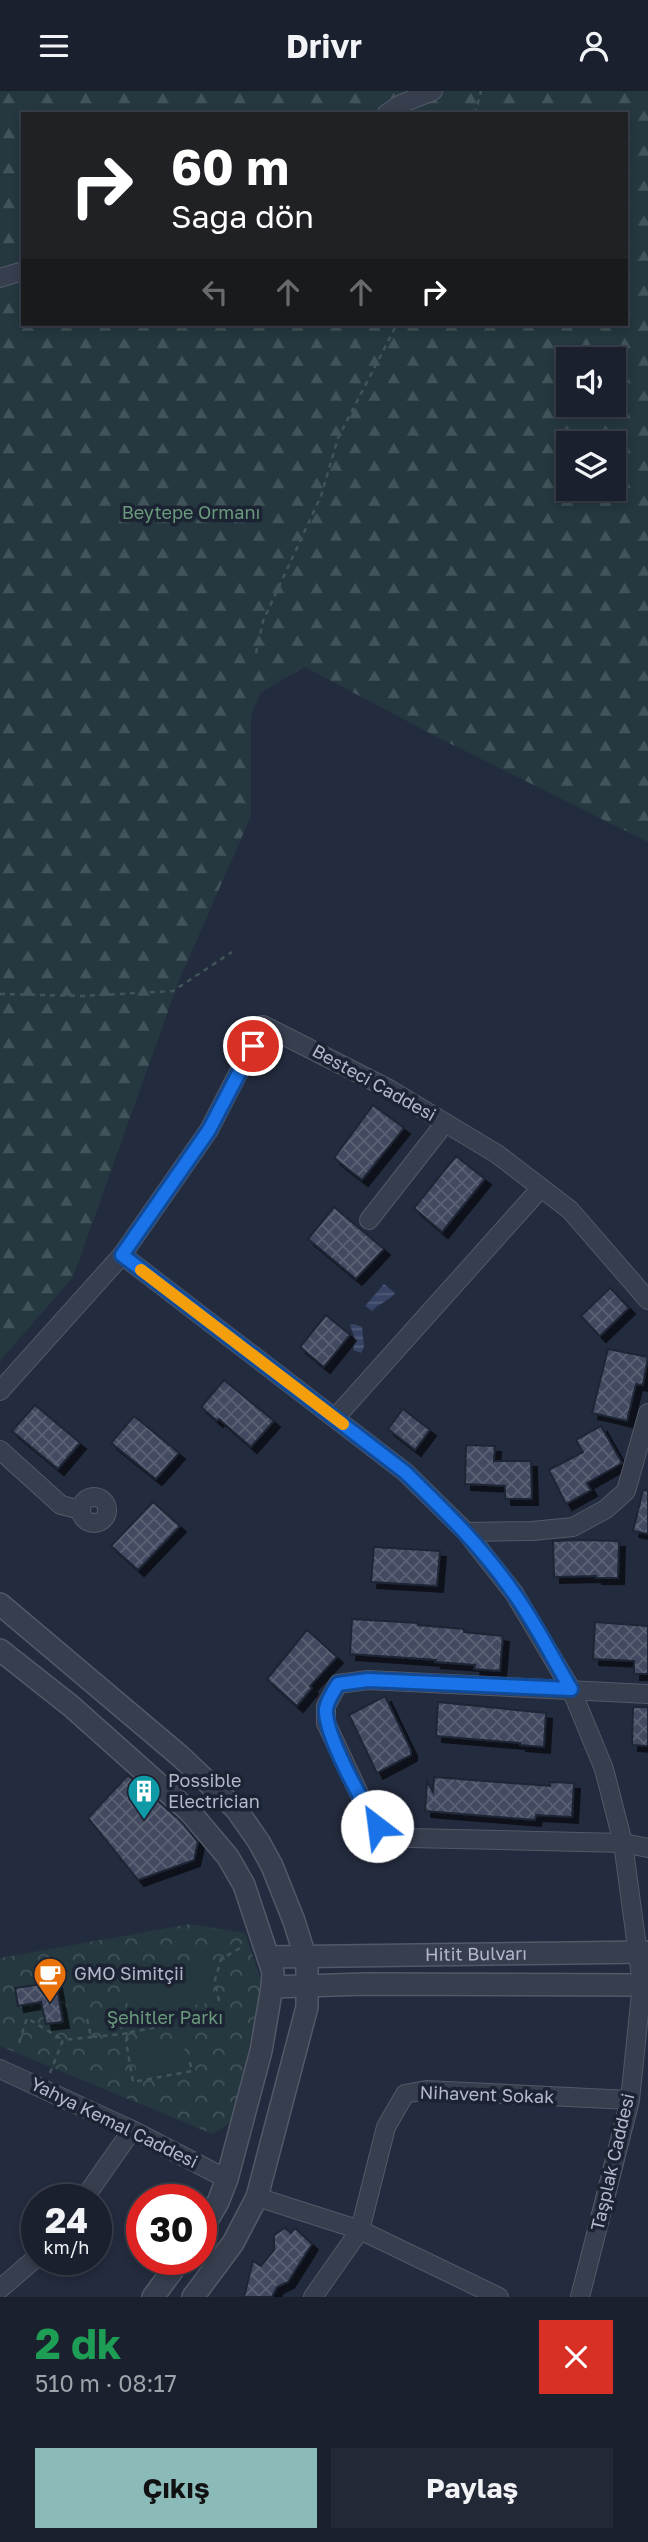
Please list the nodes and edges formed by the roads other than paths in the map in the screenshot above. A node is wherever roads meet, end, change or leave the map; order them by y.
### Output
1 (433, 91) edge
2 (389, 112) edge
3 (21, 272) edge
4 (0, 278) edge
5 (445, 1123) junction
6 (541, 1188) junction
7 (369, 1220) dead end
8 (122, 1255) junction
9 (648, 1300) edge
10 (0, 1391) edge
11 (648, 1413) edge
12 (335, 1418) junction
13 (0, 1450) edge
14 (81, 1510) dead end
15 (466, 1532) junction
16 (0, 1604) edge
17 (0, 1650) edge
18 (571, 1689) junction
19 (648, 1694) edge
20 (623, 1843) junction
21 (648, 1847) edge
22 (643, 1952) edge
23 (305, 1956) junction
24 (268, 1957) junction
25 (645, 1984) edge
26 (308, 1986) junction
27 (272, 1987) junction
28 (0, 2069) edge
29 (630, 2100) junction
30 (132, 2130) junction
31 (227, 2179) junction
32 (94, 2184) edge
33 (257, 2197) junction
34 (217, 2204) edge
35 (360, 2230) junction
36 (21, 2271) edge
37 (169, 2275) edge
38 (0, 2289) edge
39 (153, 2297) edge
40 (194, 2297) edge
41 (313, 2297) edge
42 (499, 2297) edge
43 (580, 2297) edge

1 - 2 street
3 - 4 street
5 - 6 street, Besteci Caddesi
5 - 7 street
5 - 8 street, Besteci Caddesi
6 - 9 street, Besteci Caddesi
6 - 12 street
8 - 10 street
8 - 12 street, Taşplak Caddesi
11 - 15 street
12 - 15 street, Taşplak Caddesi
13 - 14 street
15 - 18 street, Taşplak Caddesi
16 - 23 street
17 - 24 street
18 - 19 street
18 - 20 street, Taşplak Caddesi
18 - 20 street
20 - 21 street
20 - 22 street, Taşplak Caddesi
22 - 23 street, Hitit Bulvarı
22 - 25 street, Taşplak Caddesi
23 - 24 street, Hitit Bulvarı
23 - 26 street
24 - 27 street
25 - 26 street, Hitit Bulvarı
25 - 29 street, Taşplak Caddesi
26 - 27 street, Hitit Bulvarı
26 - 33 street
27 - 31 street
28 - 30 street, Yahya Kemal Caddesi
29 - 35 street, Nihavent Sokak
29 - 43 street, Taşplak Caddesi
30 - 31 street, Yahya Kemal Caddesi
30 - 32 street
31 - 33 street
31 - 34 street
33 - 35 street
33 - 40 street
35 - 41 street
35 - 42 street
36 - 38 street
37 - 39 street

